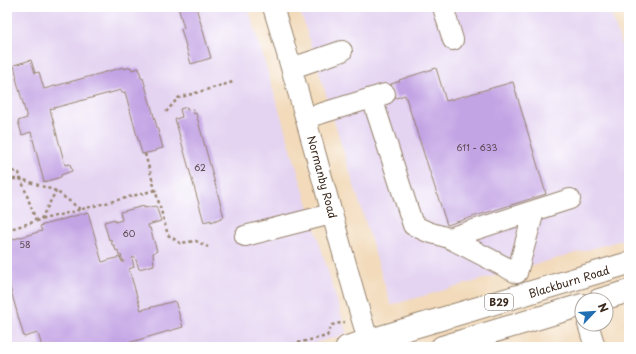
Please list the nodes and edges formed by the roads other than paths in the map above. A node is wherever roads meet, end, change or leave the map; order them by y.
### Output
1 (274, 7) edge
2 (443, 7) edge
3 (453, 40) dead end
4 (342, 51) dead end
5 (292, 68) junction
6 (306, 118) junction
7 (570, 199) dead end
8 (534, 211) junction
9 (331, 214) junction
10 (245, 236) dead end
11 (449, 238) junction
12 (629, 263) edge
13 (517, 273) junction
14 (629, 291) edge
15 (523, 295) junction
16 (614, 296) edge
17 (574, 307) edge
18 (590, 332) edge
19 (369, 344) edge
20 (347, 347) edge
21 (442, 347) edge
22 (595, 347) edge

1 - 5 street, Normanby Road
2 - 3 street
4 - 5 street
5 - 6 street, Normanby Road
6 - 9 street, Normanby Road
6 - 11 street
7 - 8 street
8 - 11 street
8 - 13 street
9 - 10 street
9 - 19 street, Normanby Road
11 - 13 street
12 - 15 main road, Blackburn Road / B29
13 - 15 street
14 - 16 main road
15 - 19 main road, Blackburn Road / B29
17 - 21 main road, B29
18 - 22 street
19 - 20 main road, Blackburn Road / B29

